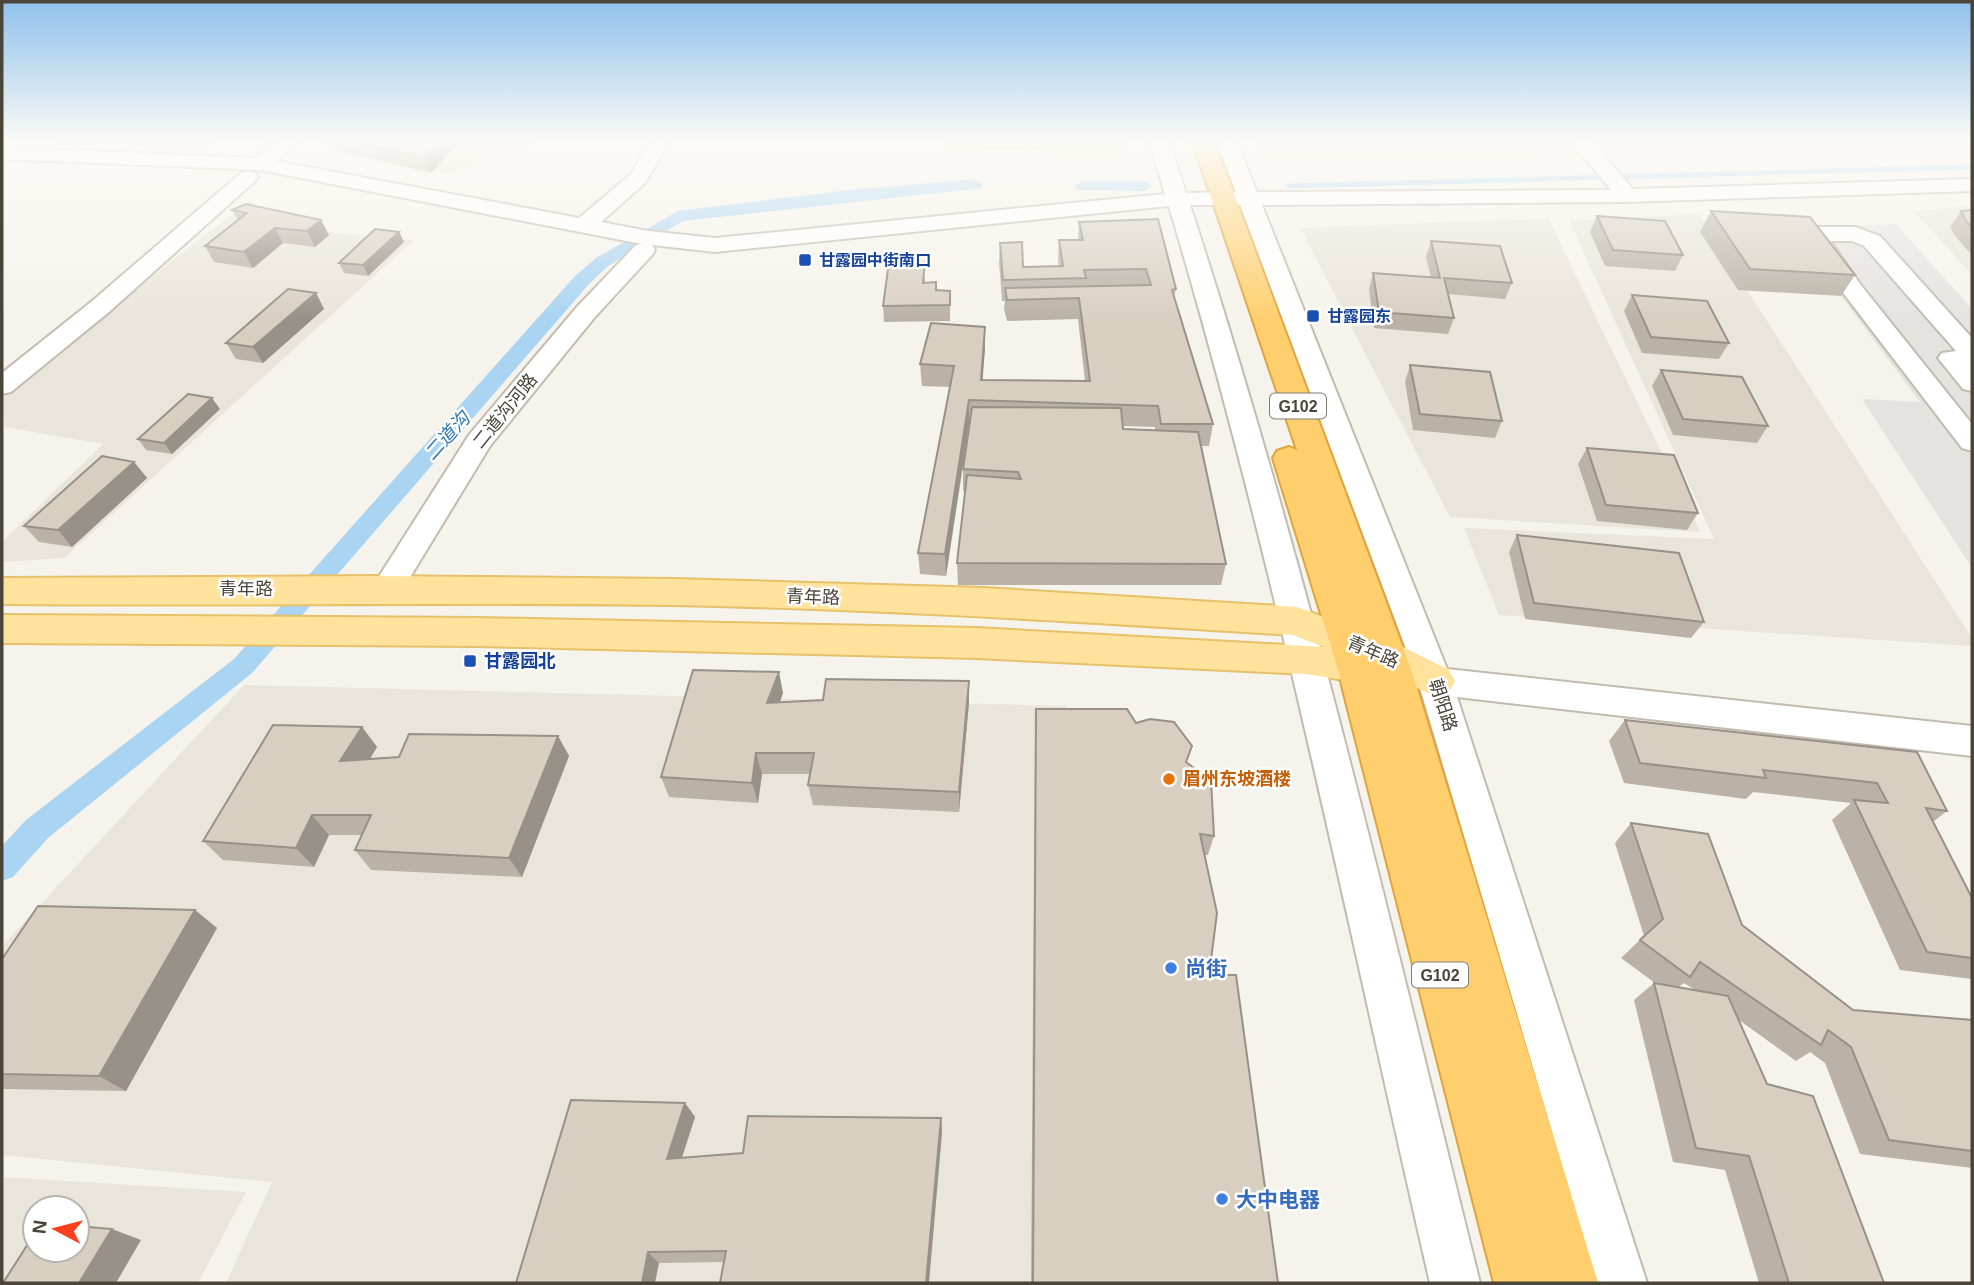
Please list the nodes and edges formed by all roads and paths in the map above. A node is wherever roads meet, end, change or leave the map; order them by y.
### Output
1 (220, 200) edge
2 (410, 200) edge
3 (614, 200) edge
4 (1211, 200) edge
5 (1213, 200) edge
6 (1215, 200) edge
7 (1217, 200) edge
8 (1391, 200) edge
9 (1694, 200) edge
10 (1869, 200) edge
11 (1945, 200) edge
12 (1216, 206) junction
13 (1793, 211) junction
14 (577, 232) junction
15 (643, 246) junction
16 (1972, 354) edge
17 (1972, 360) edge
18 (1972, 383) edge
19 (2, 386) edge
20 (1972, 442) edge
21 (381, 589) junction
22 (2, 591) edge
23 (2, 629) edge
24 (1302, 640) junction
25 (1383, 663) junction
26 (1972, 741) edge
27 (1455, 1283) edge
28 (1523, 1283) edge
29 (1569, 1283) edge
30 (1622, 1283) edge

1 - 19 street
2 - 14 street
3 - 14 street
4 - 12 street, 朝阳路
5 - 12 highway, 朝阳路 / G102
6 - 12 highway, 朝阳路 / G102
7 - 12 street, 朝阳路
8 - 12 street
9 - 13 street
10 - 13 street
11 - 13 street
12 - 13 street
12 - 15 street
12 - 24 street, 朝阳路
12 - 25 highway, 朝阳路 / G102
12 - 25 street, 朝阳路
13 - 16 street
13 - 20 street
14 - 15 street
15 - 21 street, 二道沟河路
17 - 18 street
21 - 22 main road, 青年路
21 - 24 main road, 青年路
23 - 24 main road, 青年路
24 - 25 main road, 青年路
24 - 27 street, 朝阳路
25 - 26 street
25 - 28 highway, 朝阳路 / G102
25 - 29 highway, 朝阳路 / G102
25 - 30 street, 朝阳路

